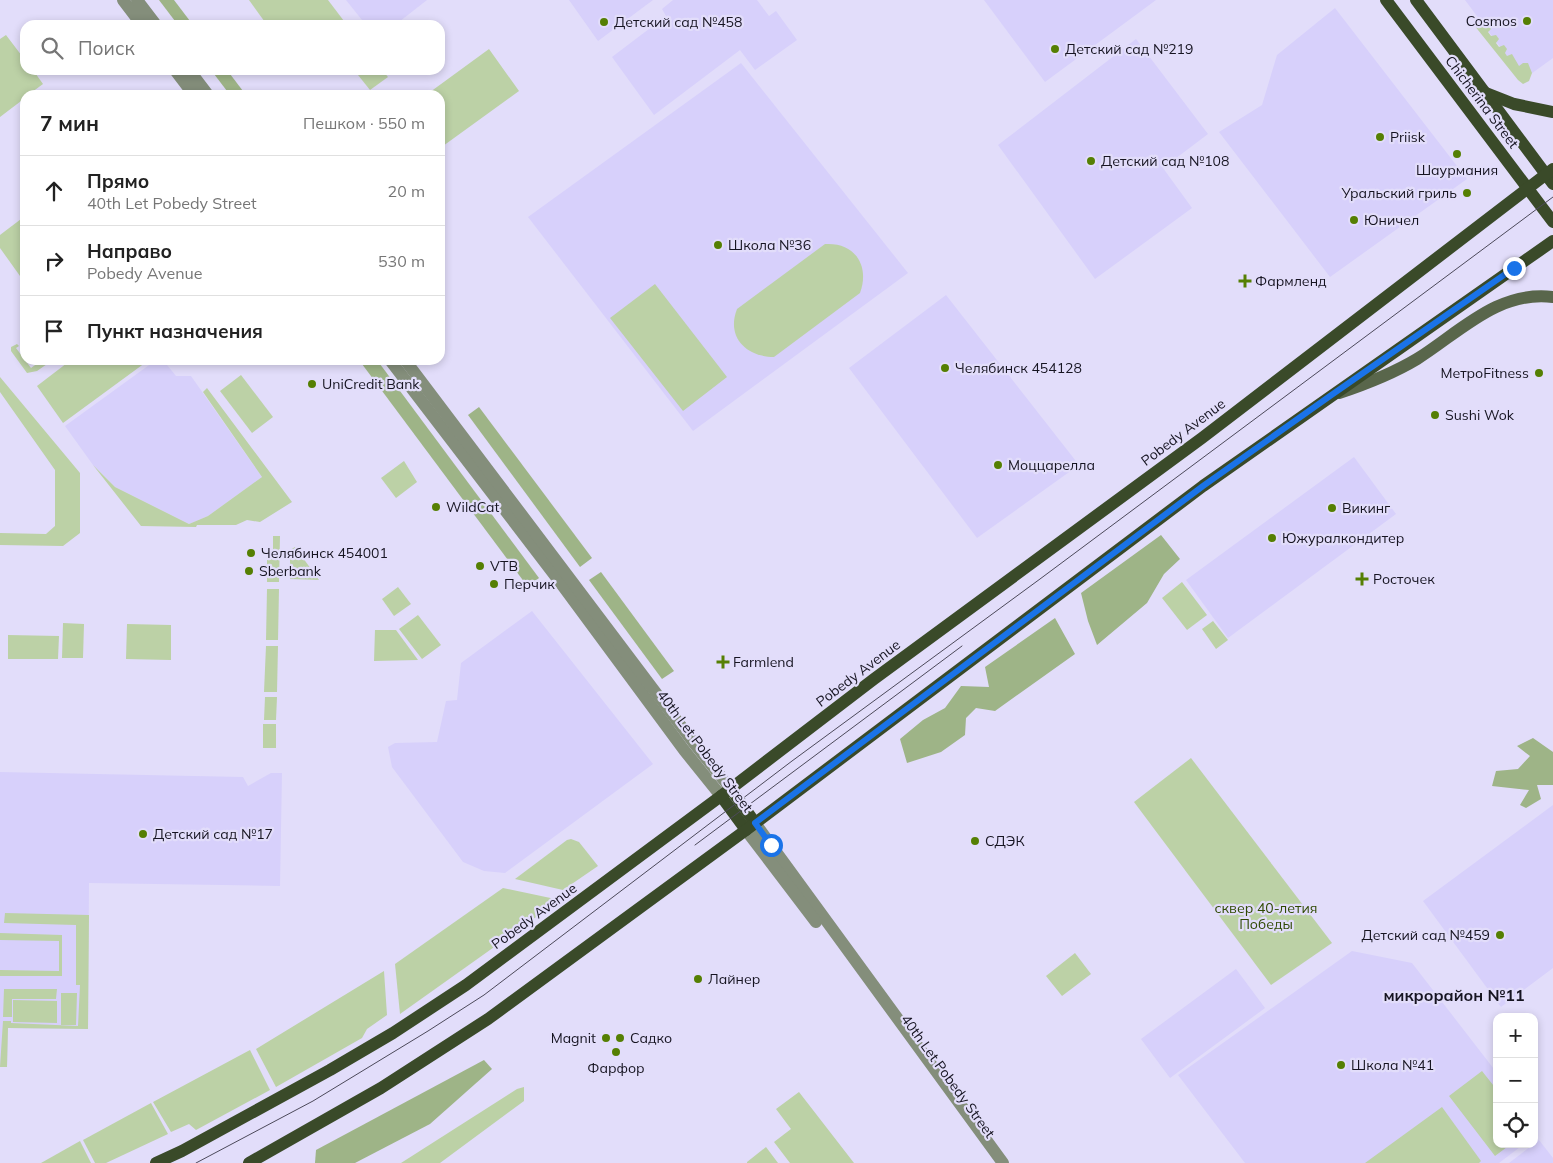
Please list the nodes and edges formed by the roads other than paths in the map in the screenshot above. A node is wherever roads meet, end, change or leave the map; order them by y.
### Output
1 (123, 0) edge
2 (138, 0) edge
3 (1386, 0) edge
4 (1416, 0) edge
5 (138, 20) edge
6 (152, 20) edge
7 (180, 75) edge
8 (193, 75) edge
9 (190, 90) edge
10 (204, 90) edge
11 (1485, 92) junction
12 (1553, 112) edge
13 (1551, 176) edge
14 (1528, 188) junction
15 (1553, 222) edge
16 (1553, 240) edge
17 (1553, 297) edge
18 (394, 365) edge
19 (410, 365) edge
20 (1330, 396) junction
21 (567, 583) junction
22 (726, 792) junction
23 (751, 827) junction
24 (156, 1163) edge
25 (249, 1163) edge
26 (994, 1163) edge
27 (1004, 1163) edge

1 - 5 street
2 - 6 street
3 - 14 main road, Chicherina Street
4 - 11 main road, Chicherina Street
7 - 9 street
8 - 10 street
11 - 12 main road
11 - 13 main road, Chicherina Street
13 - 14 main road, Pobedy Avenue
14 - 15 main road, Chicherina Street
14 - 22 main road, Pobedy Avenue
16 - 20 main road
17 - 20 main road
18 - 21 street, 40th Let Pobedy Street
19 - 21 street, 40th Let Pobedy Street
20 - 23 main road
21 - 22 street, 40th Let Pobedy Street
22 - 23 main road, 40th Let Pobedy Street
22 - 24 main road, Pobedy Avenue
23 - 25 main road
23 - 26 street, 40th Let Pobedy Street
23 - 27 street, 40th Let Pobedy Street

